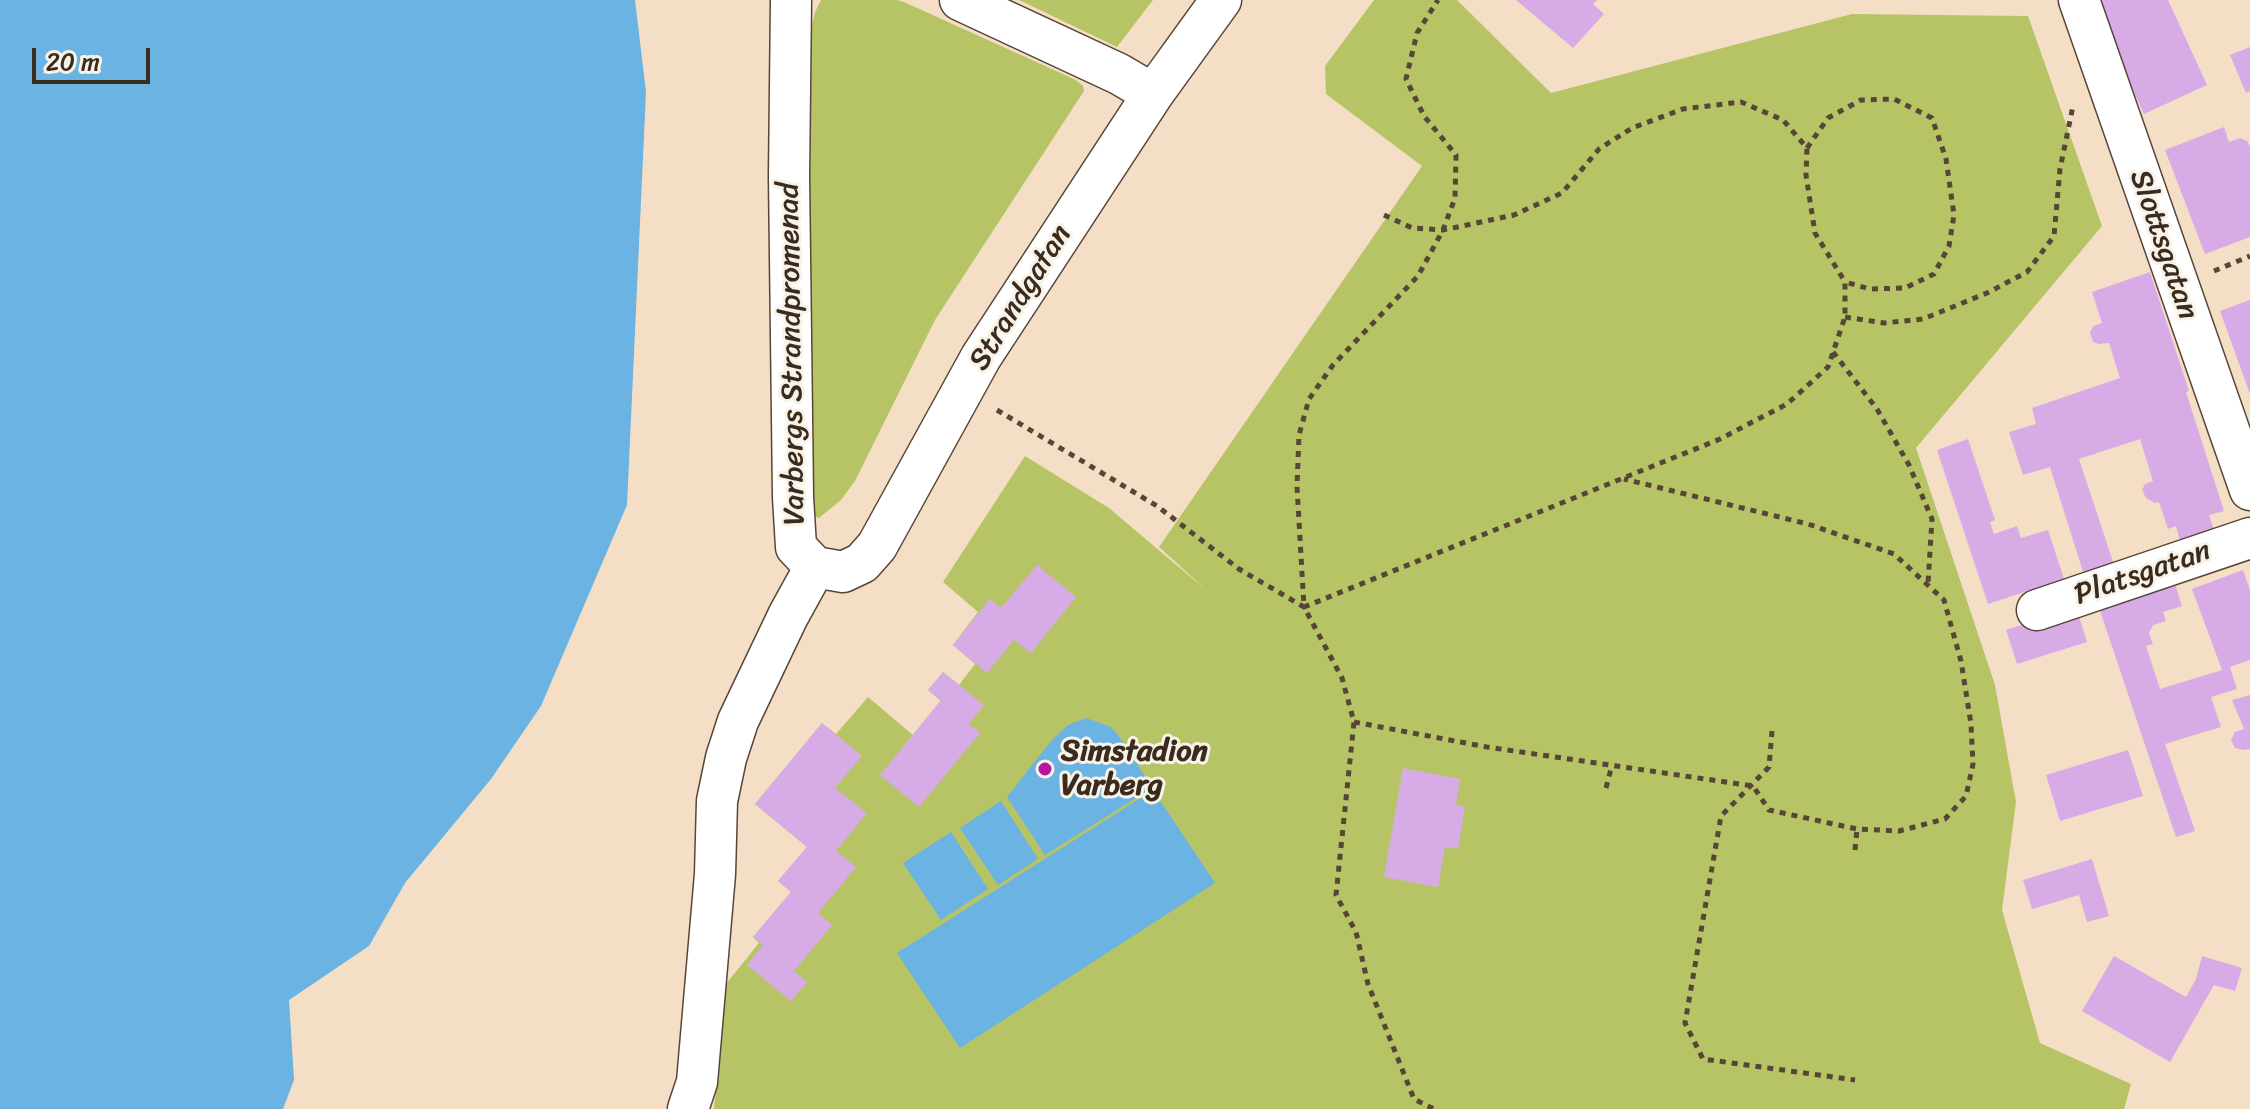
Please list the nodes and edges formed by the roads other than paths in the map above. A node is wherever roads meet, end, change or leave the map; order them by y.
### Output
1 (791, 0) edge
2 (960, 0) edge
3 (1221, 0) edge
4 (2079, 0) edge
5 (1153, 94) junction
6 (2247, 474) edge
7 (2250, 538) edge
8 (815, 567) junction
9 (2037, 610) dead end
10 (688, 1109) edge

1 - 8 street, Varbergs Strandpromenad
2 - 5 street
3 - 5 street, Strandgatan
4 - 6 street, Slottsgatan
5 - 8 street, Strandgatan
7 - 9 street, Platsgatan
8 - 10 street, Varbergs Strandpromenad

